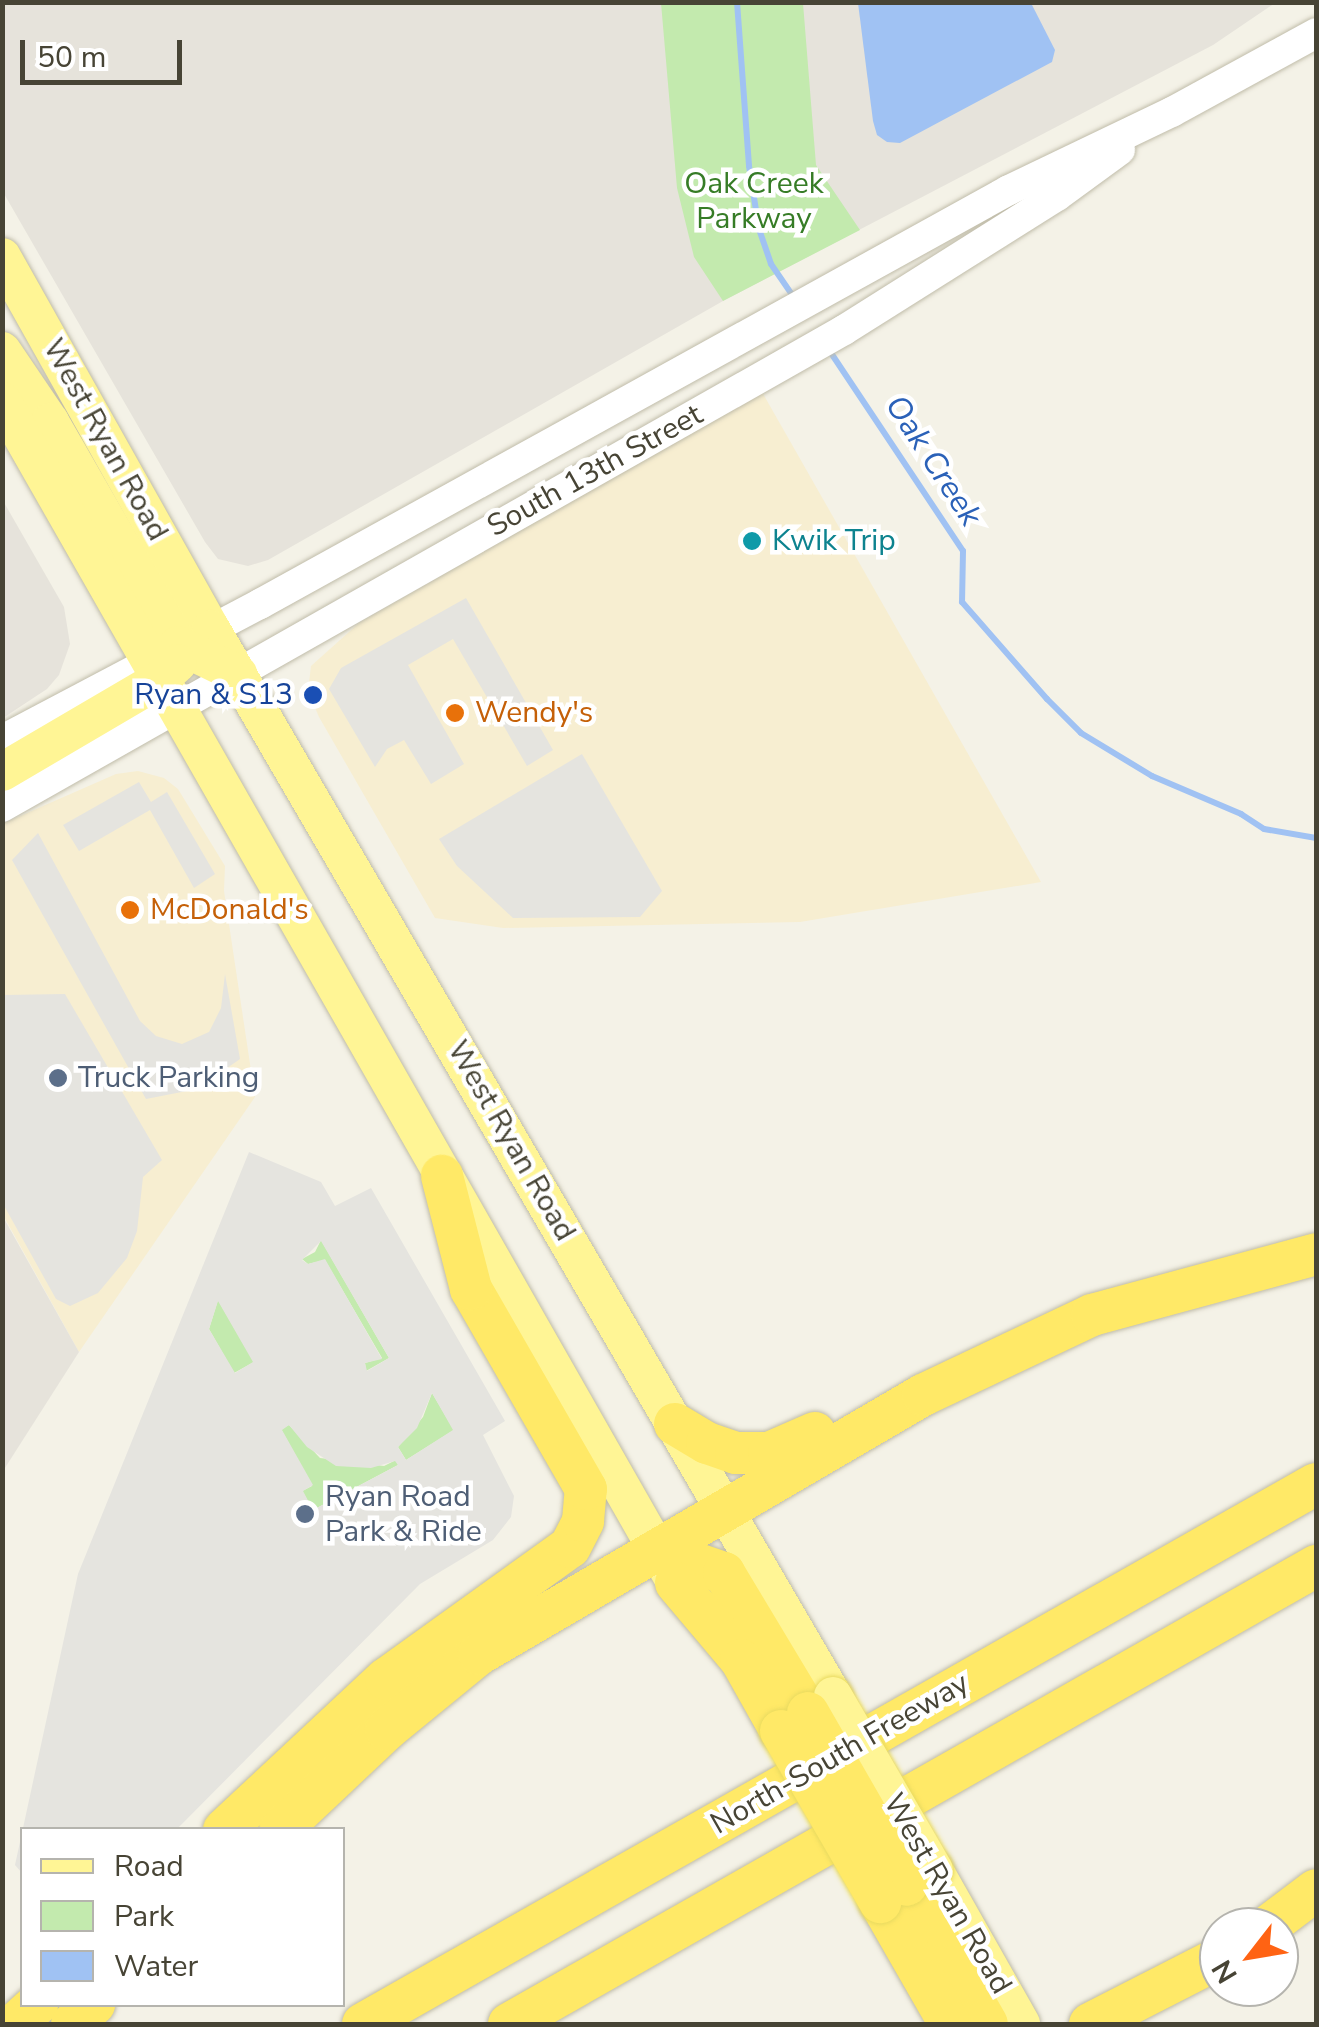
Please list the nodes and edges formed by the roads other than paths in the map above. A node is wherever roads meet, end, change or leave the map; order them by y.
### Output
1 (1316, 34) edge
2 (1172, 112) junction
3 (2, 257) edge
4 (2, 351) edge
5 (2, 401) edge
6 (177, 663) junction
7 (238, 674) junction
8 (2, 740) edge
9 (2, 772) edge
10 (2, 807) edge
11 (442, 1176) junction
12 (1316, 1254) edge
13 (1052, 1330) junction
14 (675, 1424) junction
15 (1316, 1484) edge
16 (725, 1510) junction
17 (666, 1566) junction
18 (1316, 1566) edge
19 (797, 1720) junction
20 (227, 1827) edge
21 (283, 1827) edge
22 (1316, 1890) edge
23 (896, 1892) junction
24 (1293, 1907) edge
25 (1199, 1970) edge
26 (1199, 1972) edge
27 (91, 2007) edge
28 (72, 2024) edge
29 (363, 2024) edge
30 (509, 2024) edge
31 (931, 2024) edge
32 (950, 2024) edge
33 (987, 2024) edge
34 (1020, 2024) edge
35 (1090, 2024) edge
36 (1141, 2024) edge

1 - 2 street, South 13th Street
2 - 6 street, South 13th Street
2 - 7 street, South 13th Street
3 - 6 main road, West Ryan Road
4 - 6 main road
5 - 6 main road, West Ryan Road
6 - 7 main road, West Ryan Road
6 - 7 street, South 13th Street
6 - 8 street, South 13th Street
6 - 9 main road
6 - 10 street, South 13th Street
6 - 11 main road, West Ryan Road
7 - 14 main road, West Ryan Road
11 - 17 main road, West Ryan Road
11 - 20 highway
12 - 13 highway
13 - 14 highway
13 - 16 highway
14 - 16 main road, West Ryan Road
15 - 29 highway, North-South Freeway
16 - 17 highway
16 - 19 main road, West Ryan Road
17 - 19 highway
17 - 21 highway
18 - 30 highway
19 - 23 highway, bridge
19 - 23 main road, West Ryan Road, bridge
22 - 24 highway
23 - 31 main road, West Ryan Road
23 - 32 highway
23 - 33 highway
23 - 34 main road, West Ryan Road
25 - 35 highway
26 - 36 highway
27 - 28 highway

